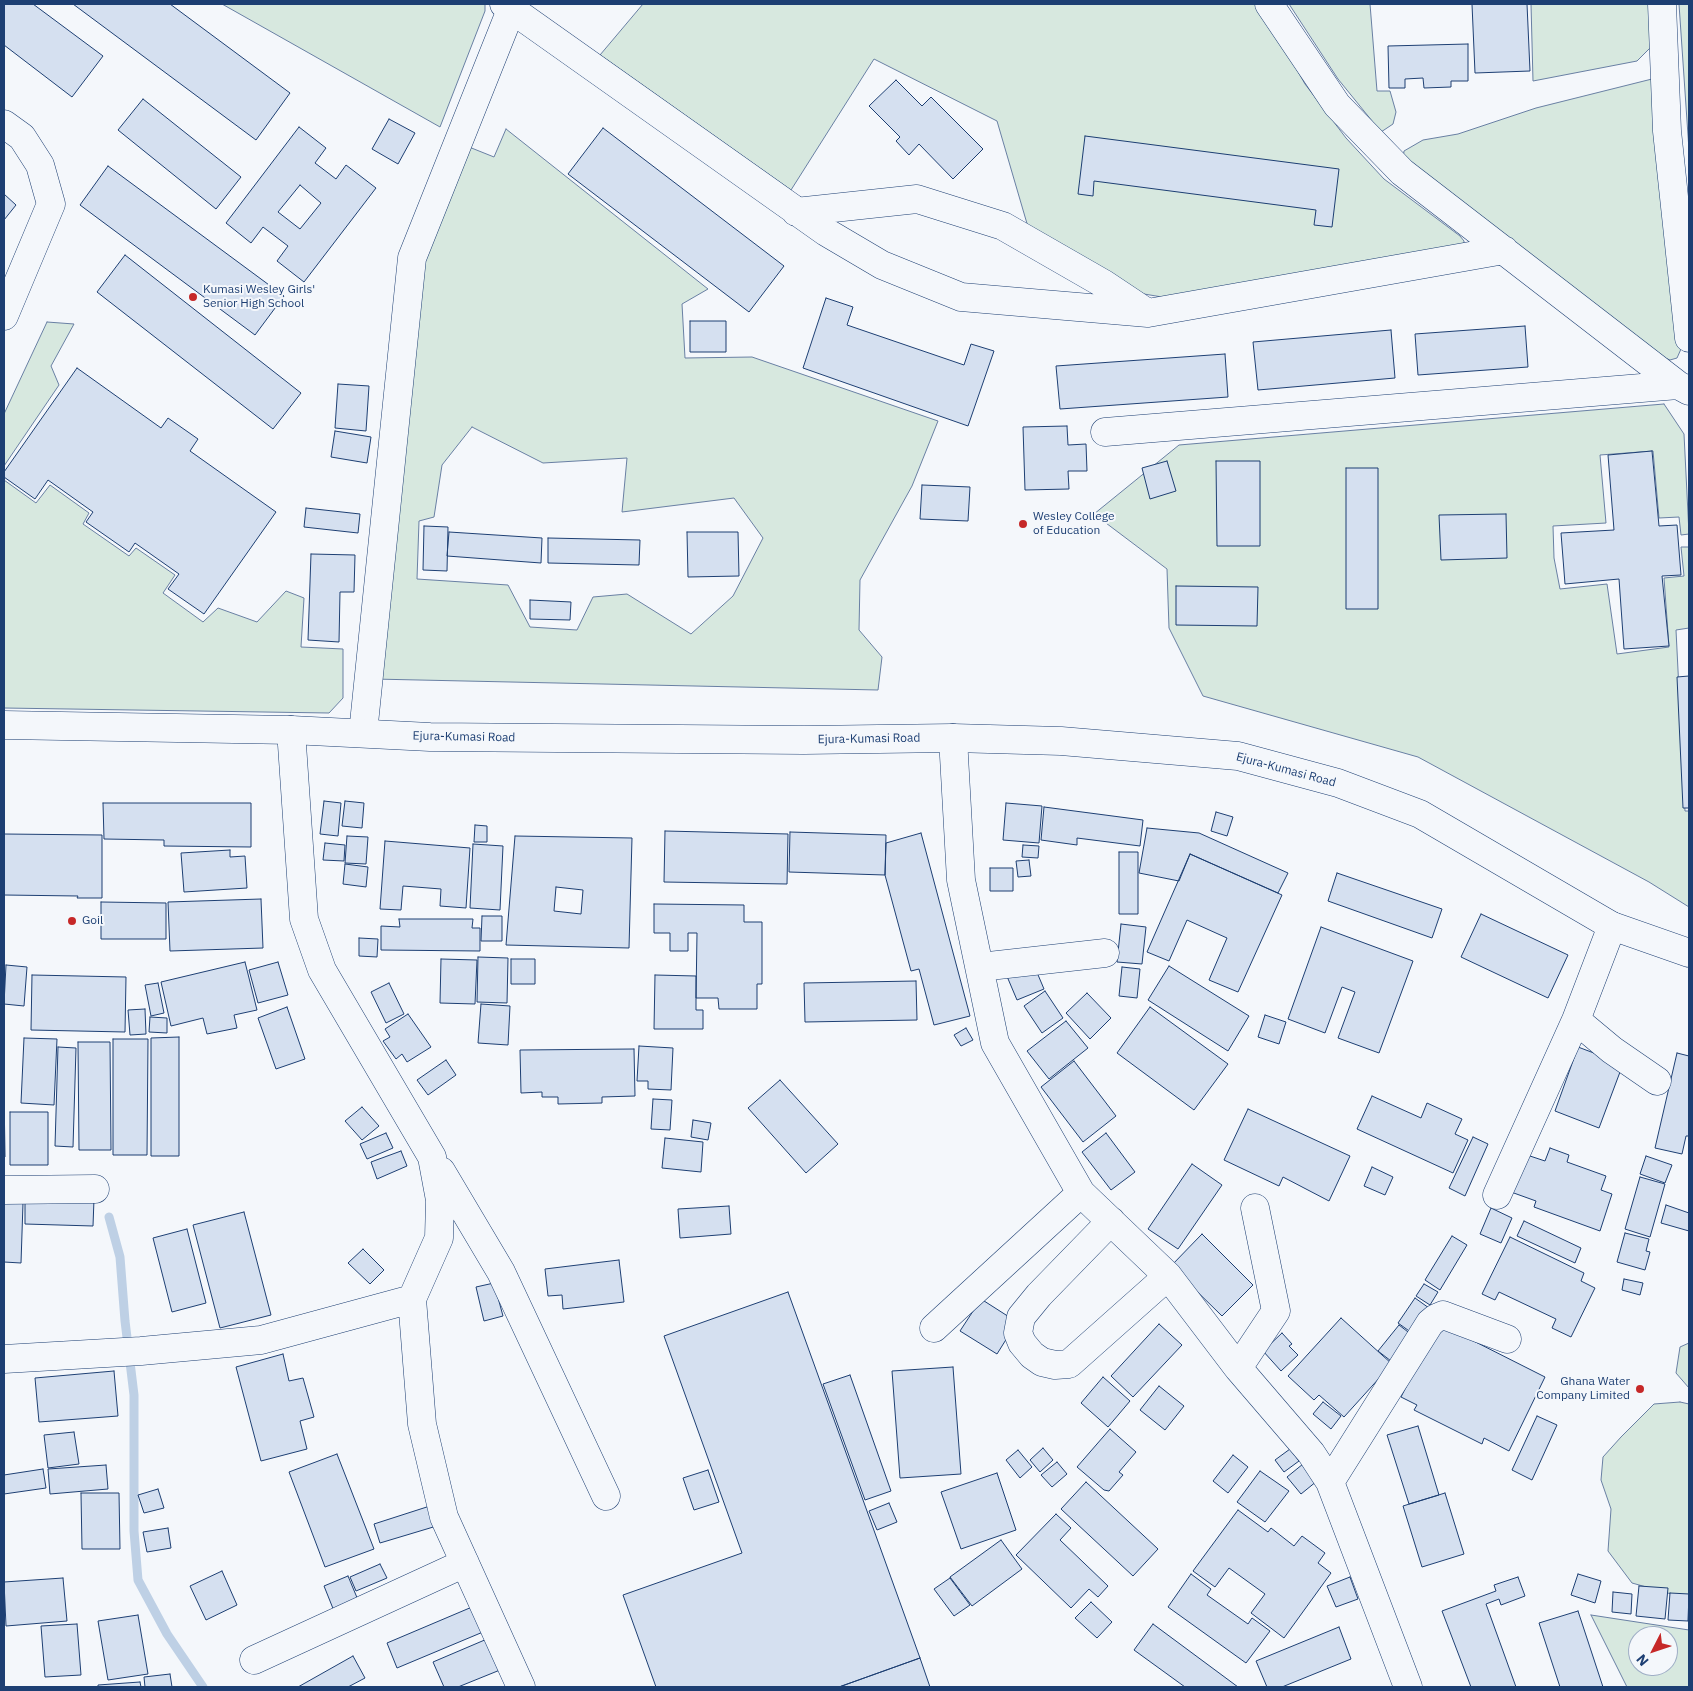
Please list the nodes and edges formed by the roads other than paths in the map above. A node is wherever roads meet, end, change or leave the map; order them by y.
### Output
1 (1269, 4) edge
2 (1662, 4) edge
3 (507, 7) edge
4 (4, 124) edge
5 (796, 212) junction
6 (1504, 250) junction
7 (1148, 313) junction
8 (4, 316) edge
9 (1689, 338) edge
10 (1684, 388) edge
11 (1105, 432) dead end
12 (4, 725) edge
13 (291, 730) junction
14 (363, 733) junction
15 (952, 738) junction
16 (1612, 926) junction
17 (1689, 952) edge
18 (1105, 953) dead end
19 (980, 967) junction
20 (1576, 1020) junction
21 (1657, 1081) dead end
22 (432, 1157) junction
23 (95, 1189) dead end
24 (4, 1190) edge
25 (1081, 1193) junction
26 (1498, 1195) dead end
27 (1255, 1208) dead end
28 (1111, 1221) junction
29 (1168, 1276) junction
30 (412, 1299) junction
31 (934, 1328) dead end
32 (1507, 1339) dead end
33 (4, 1359) edge
34 (1238, 1368) junction
35 (1330, 1482) junction
36 (606, 1496) dead end
37 (465, 1563) junction
38 (254, 1660) dead end
39 (521, 1687) edge
40 (1408, 1687) edge

1 - 6 main road
2 - 9 main road
3 - 5 main road
3 - 14 main road
4 - 8 main road
5 - 7 main road
5 - 7 main road
6 - 7 main road
6 - 10 main road
10 - 11 main road
12 - 13 main road, Ejura-Kumasi Road
13 - 14 main road, Ejura-Kumasi Road
13 - 22 main road
14 - 15 main road, Ejura-Kumasi Road
15 - 16 main road, Ejura-Kumasi Road
15 - 19 main road
16 - 17 main road, Ejura-Kumasi Road
16 - 20 main road
18 - 19 main road
19 - 25 main road
20 - 21 main road
20 - 26 main road
22 - 30 main road
22 - 36 main road
23 - 24 main road
25 - 28 main road
25 - 31 main road
27 - 34 main road
28 - 29 main road
28 - 29 main road
29 - 34 main road
30 - 33 main road
30 - 37 main road
32 - 35 main road
34 - 35 main road
35 - 40 main road
37 - 38 main road
37 - 39 main road

